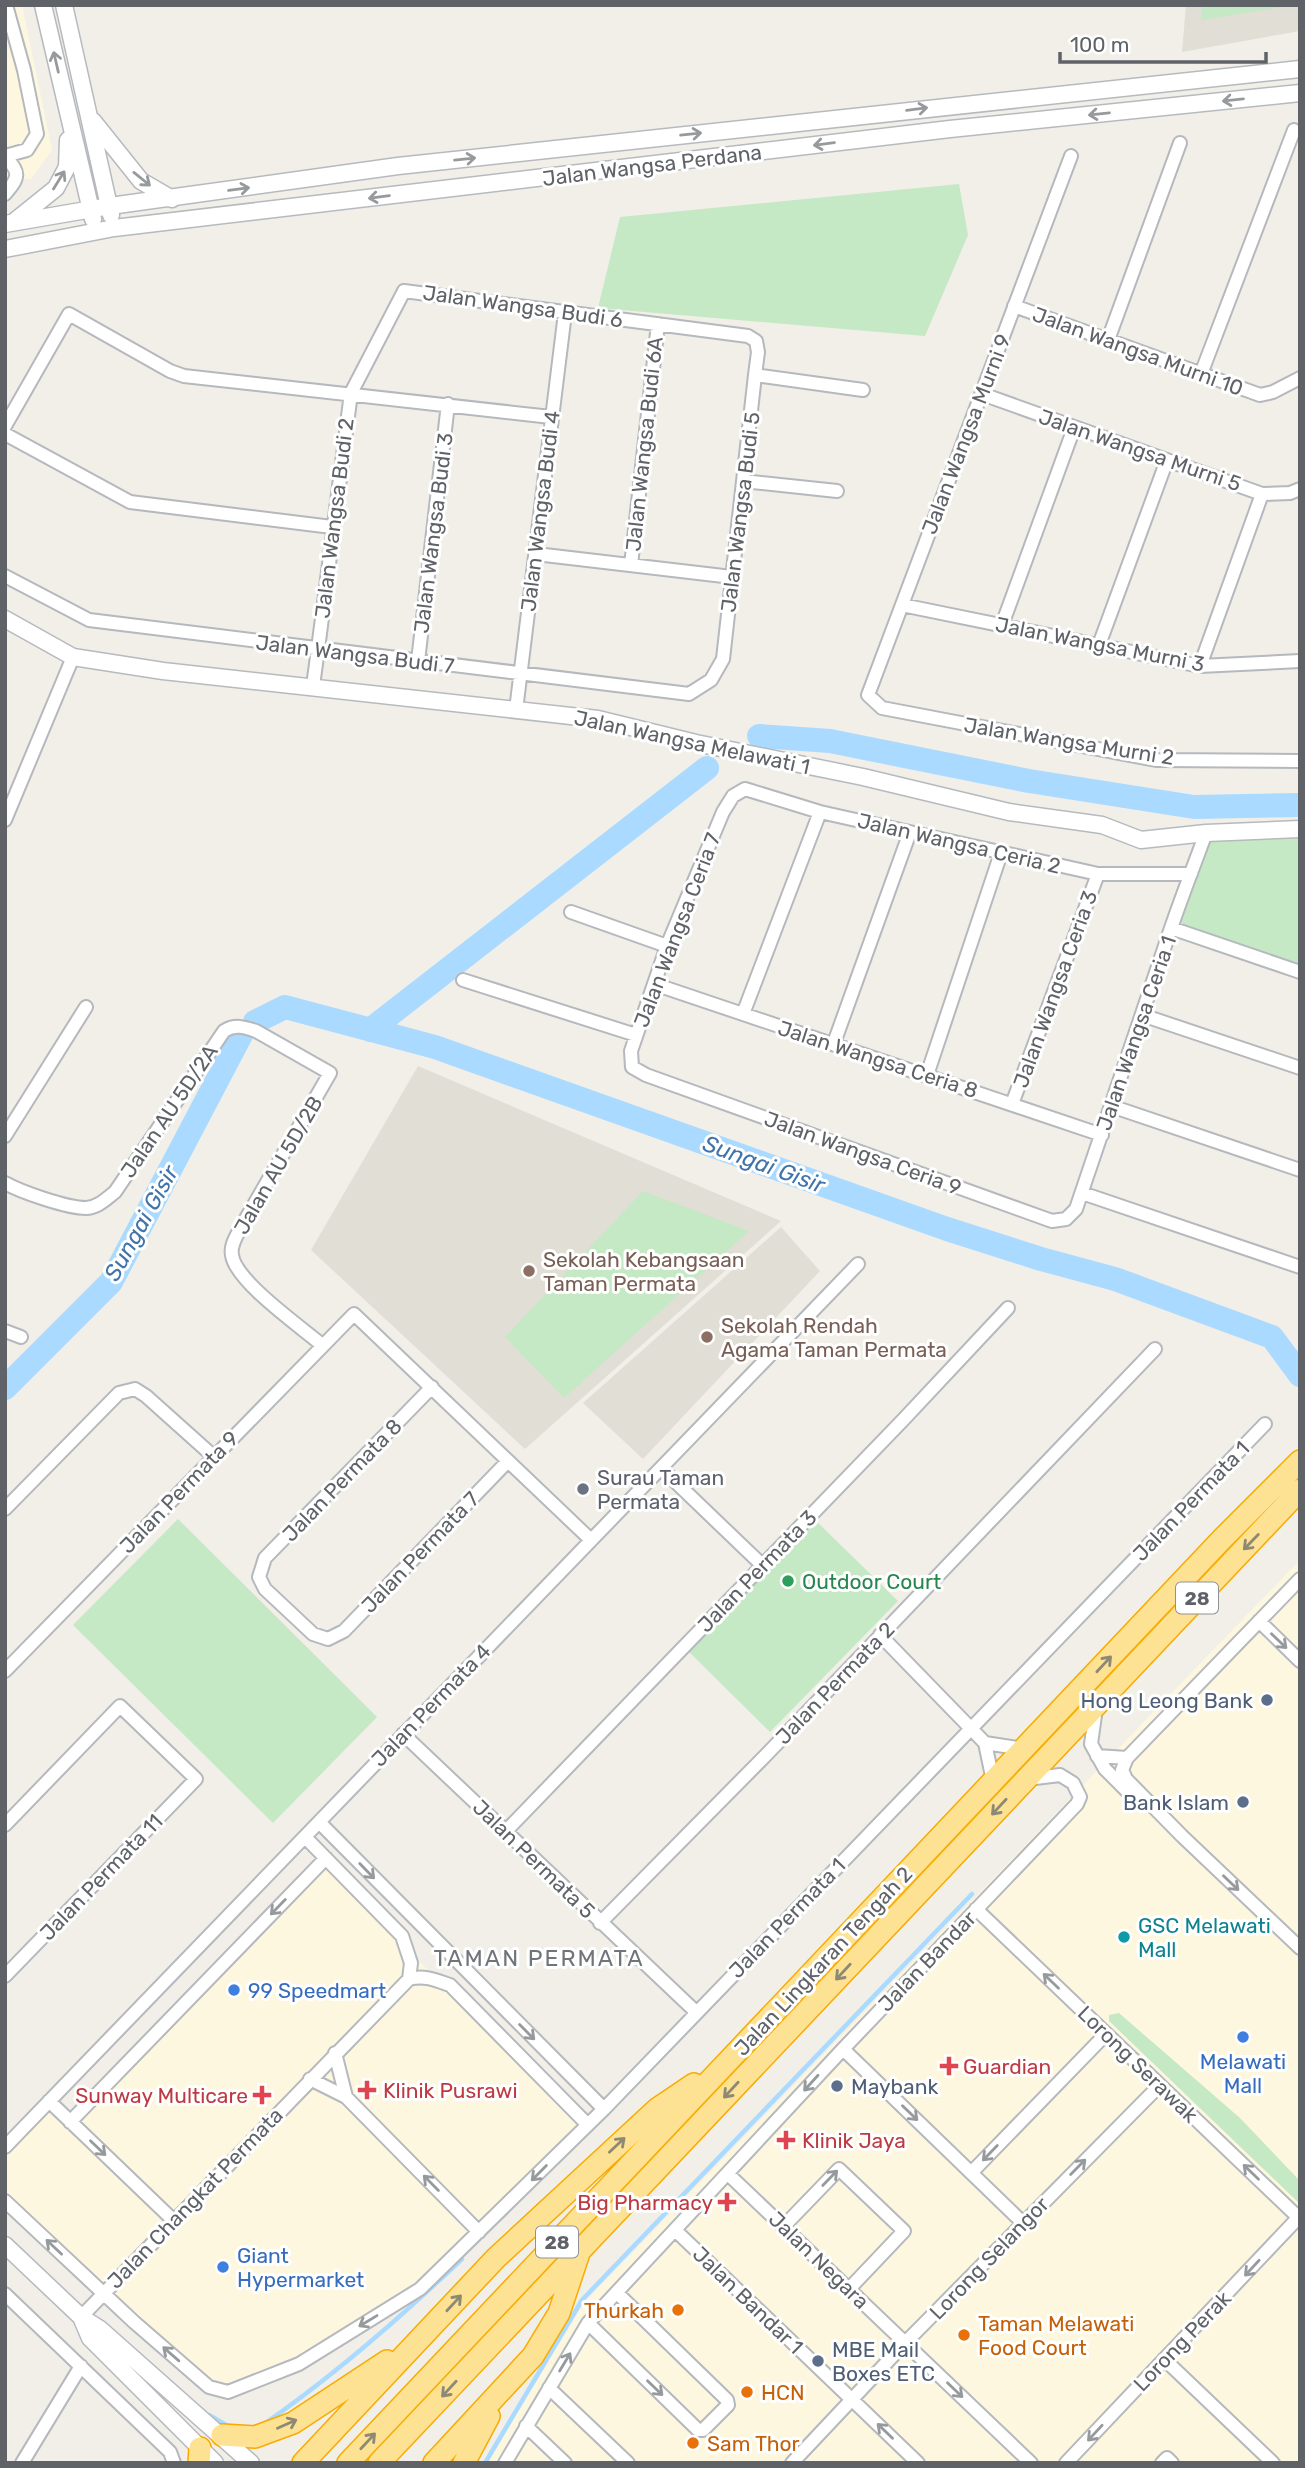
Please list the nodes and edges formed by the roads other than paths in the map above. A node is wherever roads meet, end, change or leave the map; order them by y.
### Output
1 (6, 5) edge
2 (43, 5) edge
3 (64, 5) edge
4 (1300, 69) edge
5 (1300, 93) edge
6 (88, 114) junction
7 (68, 119) junction
8 (1294, 130) dead end
9 (1180, 144) dead end
10 (5, 156) edge
11 (1071, 156) dead end
12 (5, 194) edge
13 (172, 199) junction
14 (110, 206) junction
15 (90, 210) junction
16 (9, 224) edge
17 (114, 228) junction
18 (95, 232) junction
19 (5, 249) edge
20 (1014, 306) junction
21 (565, 313) junction
22 (658, 324) junction
23 (1108, 340) junction
24 (756, 341) joint
25 (1201, 374) junction
26 (755, 375) junction
27 (1300, 378) edge
28 (863, 390) dead end
29 (351, 393) junction
30 (982, 394) junction
31 (448, 404) junction
32 (551, 417) junction
33 (5, 426) edge
34 (1074, 428) junction
35 (5, 433) edge
36 (1167, 460) junction
37 (743, 481) junction
38 (1300, 489) edge
39 (837, 491) dead end
40 (1262, 494) junction
41 (332, 527) junction
42 (536, 554) junction
43 (631, 565) junction
44 (5, 576) edge
45 (732, 576) junction
46 (902, 605) junction
47 (5, 619) edge
48 (1002, 625) junction
49 (1099, 645) junction
50 (317, 649) junction
51 (73, 657) junction
52 (418, 661) junction
53 (1300, 661) edge
54 (1200, 666) junction
55 (521, 674) junction
56 (711, 680) joint
57 (313, 686) junction
58 (882, 708) joint
59 (516, 709) junction
60 (1300, 761) edge
61 (733, 796) joint
62 (820, 812) junction
63 (5, 820) edge
64 (1300, 829) edge
65 (910, 832) junction
66 (1206, 833) junction
67 (1002, 853) junction
68 (1098, 874) junction
69 (1191, 874) junction
70 (570, 912) dead end
71 (1171, 928) junction
72 (667, 946) junction
73 (1300, 972) edge
74 (463, 980) dead end
75 (654, 985) junction
76 (86, 1007) dead end
77 (743, 1014) junction
78 (1142, 1014) junction
79 (636, 1035) junction
80 (834, 1043) junction
81 (632, 1067) joint
82 (1300, 1068) edge
83 (330, 1073) joint
84 (927, 1075) junction
85 (1012, 1104) junction
86 (1111, 1106) junction
87 (1102, 1135) junction
88 (5, 1136) edge
89 (1300, 1170) edge
90 (5, 1183) edge
91 (1082, 1193) junction
92 (858, 1264) dead end
93 (1300, 1267) edge
94 (1008, 1308) dead end
95 (5, 1331) edge
96 (21, 1337) dead end
97 (322, 1345) junction
98 (1155, 1349) dead end
99 (432, 1387) junction
100 (1265, 1424) dead end
101 (213, 1456) junction
102 (508, 1461) junction
103 (1300, 1461) edge
104 (661, 1468) junction
105 (1300, 1490) edge
106 (5, 1509) edge
107 (591, 1540) junction
108 (762, 1565) junction
109 (1300, 1580) edge
110 (1259, 1621) junction
111 (880, 1635) junction
112 (328, 1639) joint
113 (1300, 1661) edge
114 (5, 1671) edge
115 (1096, 1703) junction
116 (971, 1729) junction
117 (403, 1734) junction
118 (985, 1743) junction
119 (1024, 1749) junction
120 (1097, 1756) junction
121 (1125, 1764) junction
122 (1025, 1779) junction
123 (993, 1781) junction
124 (319, 1822) junction
125 (5, 1825) edge
126 (505, 1832) junction
127 (1182, 1836) junction
128 (304, 1837) junction
129 (326, 1858) junction
130 (976, 1909) junction
131 (600, 1923) junction
132 (1299, 1945) edge
133 (5, 1976) edge
134 (409, 1979) junction
135 (696, 2012) junction
136 (1106, 2034) junction
137 (843, 2049) junction
138 (335, 2053) junction
139 (725, 2064) junction
140 (310, 2079) junction
141 (1160, 2085) junction
142 (346, 2097) junction
143 (49, 2101) junction
144 (604, 2109) junction
145 (70, 2122) junction
146 (587, 2124) junction
147 (5, 2147) edge
148 (971, 2173) junction
149 (728, 2174) junction
150 (5, 2201) edge
151 (1299, 2219) edge
152 (173, 2220) junction
153 (1023, 2223) junction
154 (783, 2227) junction
155 (675, 2230) junction
156 (480, 2232) junction
157 (5, 2245) edge
158 (580, 2250) junction
159 (849, 2289) junction
160 (103, 2292) junction
161 (617, 2293) junction
162 (5, 2294) edge
163 (81, 2317) junction
164 (588, 2323) junction
165 (418, 2341) junction
166 (905, 2343) junction
167 (1164, 2359) junction
168 (80, 2366) junction
169 (503, 2389) junction
170 (549, 2389) junction
171 (852, 2399) junction
172 (340, 2424) junction
173 (526, 2426) junction
174 (222, 2435) junction
175 (205, 2458) edge
176 (22, 2463) edge
177 (174, 2463) edge
178 (251, 2463) edge
179 (303, 2463) edge
180 (327, 2463) edge
181 (348, 2463) edge
182 (379, 2463) edge
183 (434, 2463) edge
184 (464, 2463) edge
185 (505, 2463) edge
186 (565, 2463) edge
187 (628, 2463) edge
188 (792, 2463) edge
189 (918, 2463) edge
190 (1031, 2463) edge
191 (1066, 2463) edge
192 (1162, 2463) edge
193 (1172, 2463) edge
194 (1273, 2463) edge

1 - 10 street
7 -> 2 main road
3 - 6 main road
13 -> 4 main road, Jalan Wangsa Perdana
5 -> 17 main road, Jalan Wangsa Perdana
6 -> 13 main road
6 - 14 main road
7 - 15 main road
16 -> 7 main road
8 - 25 street
9 - 23 street
10 - 12 street
11 - 20 street, Jalan Wangsa Murni 9
13 - 14 main road, Jalan Wangsa Perdana
14 - 15 main road, Jalan Wangsa Perdana
14 - 17 main road
15 - 16 main road, Jalan Wangsa Perdana
15 - 18 main road
17 - 18 main road, Jalan Wangsa Perdana
18 - 19 main road, Jalan Wangsa Perdana
20 - 23 street, Jalan Wangsa Murni 10
20 - 30 street, Jalan Wangsa Murni 9
21 - 22 street, Jalan Wangsa Budi 6
21 - 29 street, Jalan Wangsa Budi 6
21 - 32 street, Jalan Wangsa Budi 4
22 - 24 street, Jalan Wangsa Budi 6
22 - 43 street, Jalan Wangsa Budi 6A
23 - 25 street, Jalan Wangsa Murni 10
24 - 26 street, Jalan Wangsa Budi 5
25 - 27 street, Jalan Wangsa Murni 10
26 - 28 street
26 - 37 street, Jalan Wangsa Budi 5
29 - 31 street
29 - 33 street
29 - 41 street, Jalan Wangsa Budi 2
30 - 34 street, Jalan Wangsa Murni 5
30 - 46 street, Jalan Wangsa Murni 9
31 - 32 street
31 - 52 street, Jalan Wangsa Budi 3
32 - 42 street, Jalan Wangsa Budi 4
34 - 36 street, Jalan Wangsa Murni 5
34 - 48 street
35 - 41 street
36 - 40 street, Jalan Wangsa Murni 5
36 - 49 street
37 - 39 street
37 - 45 street, Jalan Wangsa Budi 5
38 - 40 street, Jalan Wangsa Murni 5
40 - 54 street
41 - 50 street, Jalan Wangsa Budi 2
42 - 43 street
42 - 55 street, Jalan Wangsa Budi 4
43 - 45 street
44 - 50 street, Jalan Wangsa Budi 7
45 - 56 street, Jalan Wangsa Budi 5
46 - 48 street, Jalan Wangsa Murni 3
46 - 58 street, Jalan Wangsa Murni 9
47 - 51 main road, Jalan Wangsa Melawati 1
48 - 49 street, Jalan Wangsa Murni 3
49 - 54 street, Jalan Wangsa Murni 3
50 - 52 street, Jalan Wangsa Budi 7
50 - 57 street, Jalan Wangsa Budi 2
51 - 57 main road, Jalan Wangsa Melawati 1
51 - 63 street
52 - 55 street, Jalan Wangsa Budi 7
53 - 54 street, Jalan Wangsa Murni 3
55 - 56 street, Jalan Wangsa Budi 7
55 - 59 street, Jalan Wangsa Budi 4
57 - 59 main road, Jalan Wangsa Melawati 1
58 - 60 street, Jalan Wangsa Murni 2
59 - 66 main road, Jalan Wangsa Melawati 1
61 - 62 street, Jalan Wangsa Ceria 2
61 - 72 street, Jalan Wangsa Ceria 7
62 - 65 street, Jalan Wangsa Ceria 2
62 - 77 street
64 - 66 main road, Jalan Wangsa Melawati 1
65 - 67 street, Jalan Wangsa Ceria 2
65 - 80 street
66 - 69 street, Jalan Wangsa Ceria 1
67 - 68 street, Jalan Wangsa Ceria 2
67 - 84 street
68 - 69 street, Jalan Wangsa Ceria 2
68 - 85 street, Jalan Wangsa Ceria 3
69 - 71 street, Jalan Wangsa Ceria 1
70 - 72 street
71 - 73 street
71 - 78 street, Jalan Wangsa Ceria 1
72 - 75 street, Jalan Wangsa Ceria 7
74 - 79 street
75 - 77 street, Jalan Wangsa Ceria 8
75 - 79 street, Jalan Wangsa Ceria 7
76 - 88 street
77 - 80 street, Jalan Wangsa Ceria 8
78 - 82 street
78 - 86 street, Jalan Wangsa Ceria 1
79 - 81 street, Jalan Wangsa Ceria 7
80 - 84 street, Jalan Wangsa Ceria 8
81 - 91 street, Jalan Wangsa Ceria 9
83 - 90 street, Jalan AU 5D/2A
83 - 97 street, Jalan AU 5D/2B
84 - 85 street, Jalan Wangsa Ceria 8
85 - 87 street, Jalan Wangsa Ceria 8
86 - 87 street, Jalan Wangsa Ceria 1
86 - 89 street
87 - 91 street, Jalan Wangsa Ceria 1
91 - 93 street
92 - 104 street, Jalan Permata 4
94 - 108 street, Jalan Permata 3
95 - 96 street
97 - 99 street, Jalan Permata 9
97 - 101 street, Jalan Permata 9
98 - 111 street, Jalan Permata 2
99 - 102 street
99 - 112 street, Jalan Permata 8
100 - 116 street, Jalan Permata 1
101 - 106 street
101 - 114 street, Jalan Permata 9
102 - 107 street
102 - 112 street, Jalan Permata 7
119 -> 103 highway, Jalan Lingkaran Tengah 2 / 28
104 - 107 street, Jalan Permata 4
104 - 108 street
105 -> 115 highway, Jalan Lingkaran Tengah 2 / 28
107 - 117 street, Jalan Permata 4
108 - 126 street, Jalan Permata 3
109 - 110 street
110 -> 113 street
110 - 121 street
111 - 116 street
111 - 131 street, Jalan Permata 2
115 - 120 street
115 - 122 highway, Jalan Lingkaran Tengah 2 / 28
116 - 118 street
116 - 135 street, Jalan Permata 1
117 - 124 street, Jalan Permata 4
117 - 126 street, Jalan Permata 5
118 - 119 street
118 - 123 street
119 - 123 highway, Jalan Lingkaran Tengah 2 / 28
120 - 121 street
120 - 127 street
121 - 127 street
122 - 130 street, Jalan Bandar
122 -> 158 highway, Jalan Lingkaran Tengah 2 / 28
123 - 139 highway, Jalan Lingkaran Tengah 2 / 28
124 - 128 street, Jalan Permata 4
124 -> 144 street
125 - 133 street, Jalan Permata 11
126 - 131 street, Jalan Permata 5
127 -> 132 street
128 - 129 street
128 - 143 street, Jalan Permata 4
129 - 134 street
129 -> 145 street
136 -> 130 street, Lorong Serawak
130 - 137 street, Jalan Bandar
131 - 135 street, Jalan Permata 5
134 - 138 street, Jalan Changkat Permata
134 - 146 street
135 - 144 street, Jalan Permata 1
136 - 141 street, Lorong Serawak
136 -> 148 street
137 -> 148 street
137 -> 149 street, Jalan Bandar
138 - 140 street, Jalan Changkat Permata
138 - 142 street
165 -> 139 highway
181 -> 139 highway, Jalan Lingkaran Tengah 2 / 28
140 - 142 street
140 - 152 street, Jalan Changkat Permata
151 -> 141 street, Lorong Serawak
153 -> 141 street, Lorong Selangor
156 -> 142 street
143 - 145 street
143 - 147 street, Jalan Permata 4
144 - 146 street, Jalan Permata 1
145 -> 152 street
146 -> 156 street, Jalan Permata 1
148 - 153 street
149 - 154 street, Jalan Negara
149 - 155 street, Jalan Bandar
160 -> 150 street, Jalan Permata 1
151 -> 167 street, Lorong Perak
152 - 160 street, Jalan Changkat Permata
153 - 166 street, Lorong Selangor
154 - 159 street, Jalan Negara
154 -> 159 street
155 - 161 street, Jalan Bandar
155 - 171 street, Jalan Bandar 1
156 -> 160 street, Jalan Permata 1
157 - 163 main road
158 - 169 highway
158 -> 182 highway, Jalan Lingkaran Tengah 2 / 28
159 - 166 street, Jalan Negara
160 - 163 street, Jalan Changkat Permata
161 - 164 street, Jalan Bandar
164 -> 161 street
162 - 168 street
163 - 174 main road
163 - 175 main road
170 -> 164 street, Jalan Bandar
165 - 172 highway
174 -> 165 highway
166 - 171 street, Lorong Selangor
166 -> 190 street, Jalan Negara
167 -> 191 street, Lorong Perak
167 - 194 street
168 - 176 street
168 - 177 street
169 - 183 highway
169 - 184 highway
170 - 173 street, Jalan Bandar
170 - 187 street
171 - 188 street, Lorong Selangor
189 -> 171 street, Jalan Bandar 1
172 - 179 highway
172 - 180 highway
173 - 185 street, Jalan Bandar
173 - 186 street
174 - 178 main road
192 - 193 street

